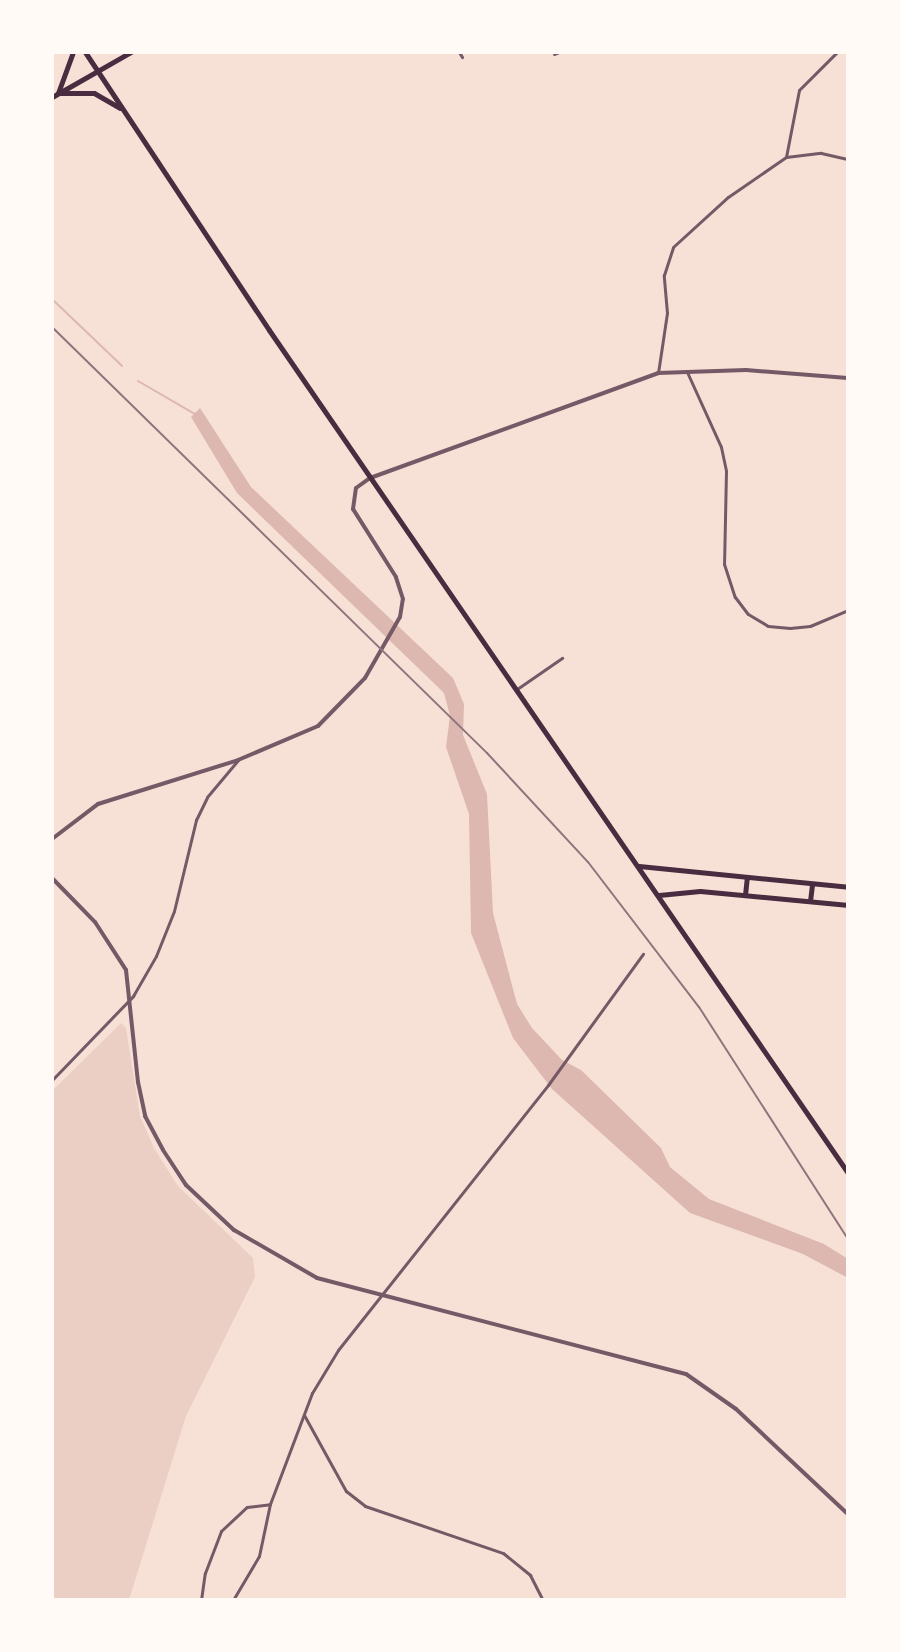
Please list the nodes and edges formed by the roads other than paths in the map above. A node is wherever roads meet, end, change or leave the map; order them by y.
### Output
1 (73, 52) edge
2 (85, 52) edge
3 (131, 52) edge
4 (459, 52) edge
5 (837, 52) edge
6 (462, 57) dead end
7 (97, 71) junction
8 (55, 95) edge
9 (123, 111) junction
10 (786, 157) junction
11 (848, 159) edge
12 (687, 372) junction
13 (658, 373) junction
14 (848, 378) edge
15 (370, 478) junction
16 (848, 610) edge
17 (562, 658) dead end
18 (517, 689) junction
19 (238, 760) junction
20 (52, 839) edge
21 (639, 866) junction
22 (747, 877) junction
23 (52, 878) edge
24 (812, 884) junction
25 (848, 887) edge
26 (659, 895) junction
27 (745, 895) junction
28 (810, 901) junction
29 (848, 905) edge
30 (643, 954) dead end
31 (133, 996) junction
32 (52, 1080) edge
33 (848, 1173) edge
34 (380, 1293) junction
35 (304, 1415) junction
36 (270, 1504) junction
37 (848, 1514) edge
38 (201, 1600) edge
39 (233, 1600) edge
40 (543, 1600) edge

1 - 8 main road
2 - 7 main road
3 - 7 main road
4 - 6 street
5 - 10 street
7 - 8 main road
7 - 9 main road
8 - 9 main road
9 - 15 main road
10 - 11 street
10 - 13 street
12 - 13 street
12 - 14 street
12 - 16 street
13 - 15 street
15 - 18 main road
15 - 19 street
17 - 18 street
18 - 21 main road
19 - 20 street
19 - 31 street
21 - 22 main road
21 - 26 main road
22 - 24 main road
22 - 27 main road
23 - 31 street
24 - 25 main road
24 - 28 main road
26 - 27 main road
26 - 33 main road
27 - 28 main road
28 - 29 main road
30 - 34 street
31 - 32 street
31 - 34 street
34 - 35 street
34 - 37 street
35 - 36 street
35 - 40 street
36 - 38 street
36 - 39 street

